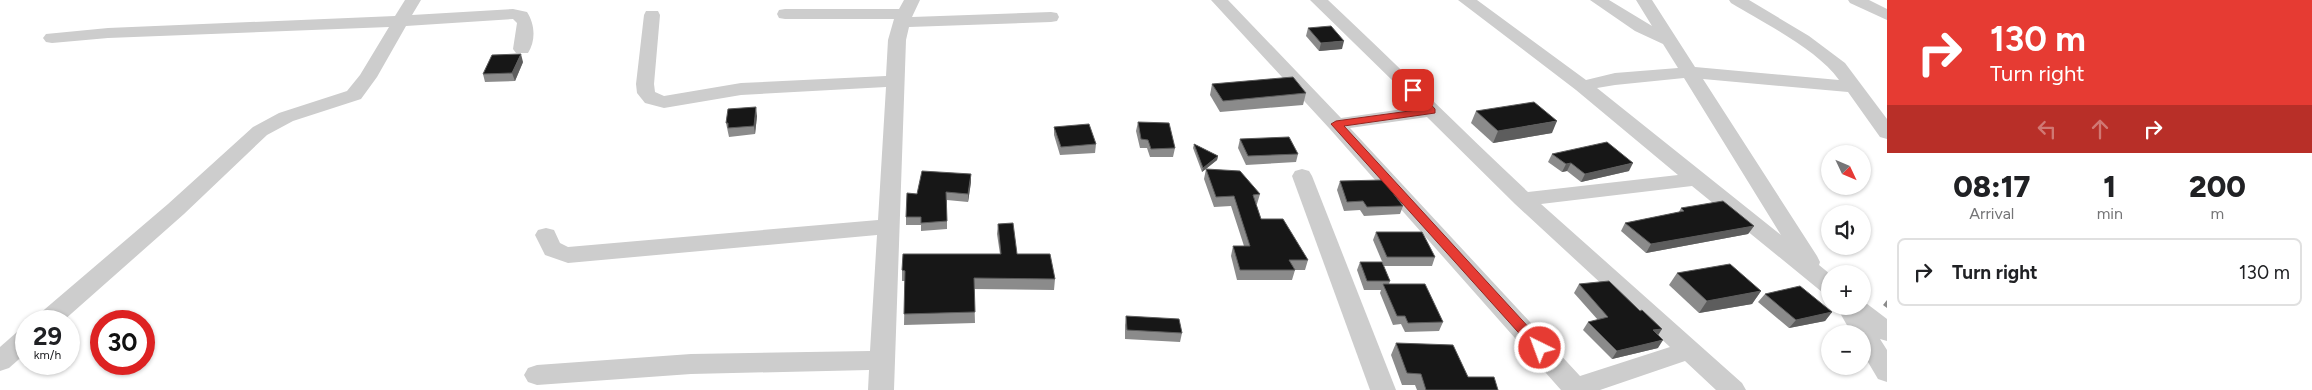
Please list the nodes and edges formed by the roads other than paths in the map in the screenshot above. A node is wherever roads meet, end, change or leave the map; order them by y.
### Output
1 (413, 0) edge
2 (1219, 0) edge
3 (1318, 0) edge
4 (1466, 0) edge
5 (1598, 0) edge
6 (1644, 0) edge
7 (1736, 0) edge
8 (1856, 0) edge
9 (907, 12) edge
10 (785, 14) dead end
11 (652, 15) dead end
12 (1887, 15) edge
13 (1051, 17) dead end
14 (403, 20) junction
15 (52, 38) dead end
16 (1670, 40) junction
17 (522, 49) dead end
18 (1689, 72) junction
19 (896, 81) junction
20 (1583, 86) junction
21 (1852, 87) junction
22 (1431, 111) junction
23 (1336, 124) junction
24 (1887, 133) edge
25 (1302, 176) dead end
26 (1698, 179) junction
27 (1523, 199) junction
28 (890, 226) junction
29 (546, 235) dead end
30 (1821, 276) edge
31 (1821, 279) edge
32 (60, 310) edge
33 (1853, 315) edge
34 (1866, 315) edge
35 (1887, 332) edge
36 (15, 348) edge
37 (1690, 350) junction
38 (882, 360) junction
39 (0, 361) edge
40 (1887, 372) edge
41 (537, 375) dead end
42 (1576, 389) edge
43 (881, 390) edge
44 (1383, 390) edge
45 (1733, 390) edge

1 - 14 street
2 - 23 street
3 - 22 street
4 - 20 street
5 - 16 street
6 - 16 street
7 - 21 street
8 - 12 street
9 - 10 street
9 - 13 street
9 - 19 street
11 - 19 street
14 - 15 street
14 - 17 street
14 - 32 street
16 - 18 street
18 - 20 street
18 - 21 street
18 - 30 street
19 - 28 street
20 - 26 street
21 - 24 street
22 - 23 street
22 - 27 street
23 - 42 street
25 - 44 street
26 - 27 street
26 - 31 street
27 - 37 street
28 - 29 street
28 - 38 street
33 - 40 street
34 - 35 street
36 - 39 street
37 - 42 street
37 - 45 street
38 - 41 street
38 - 43 street

